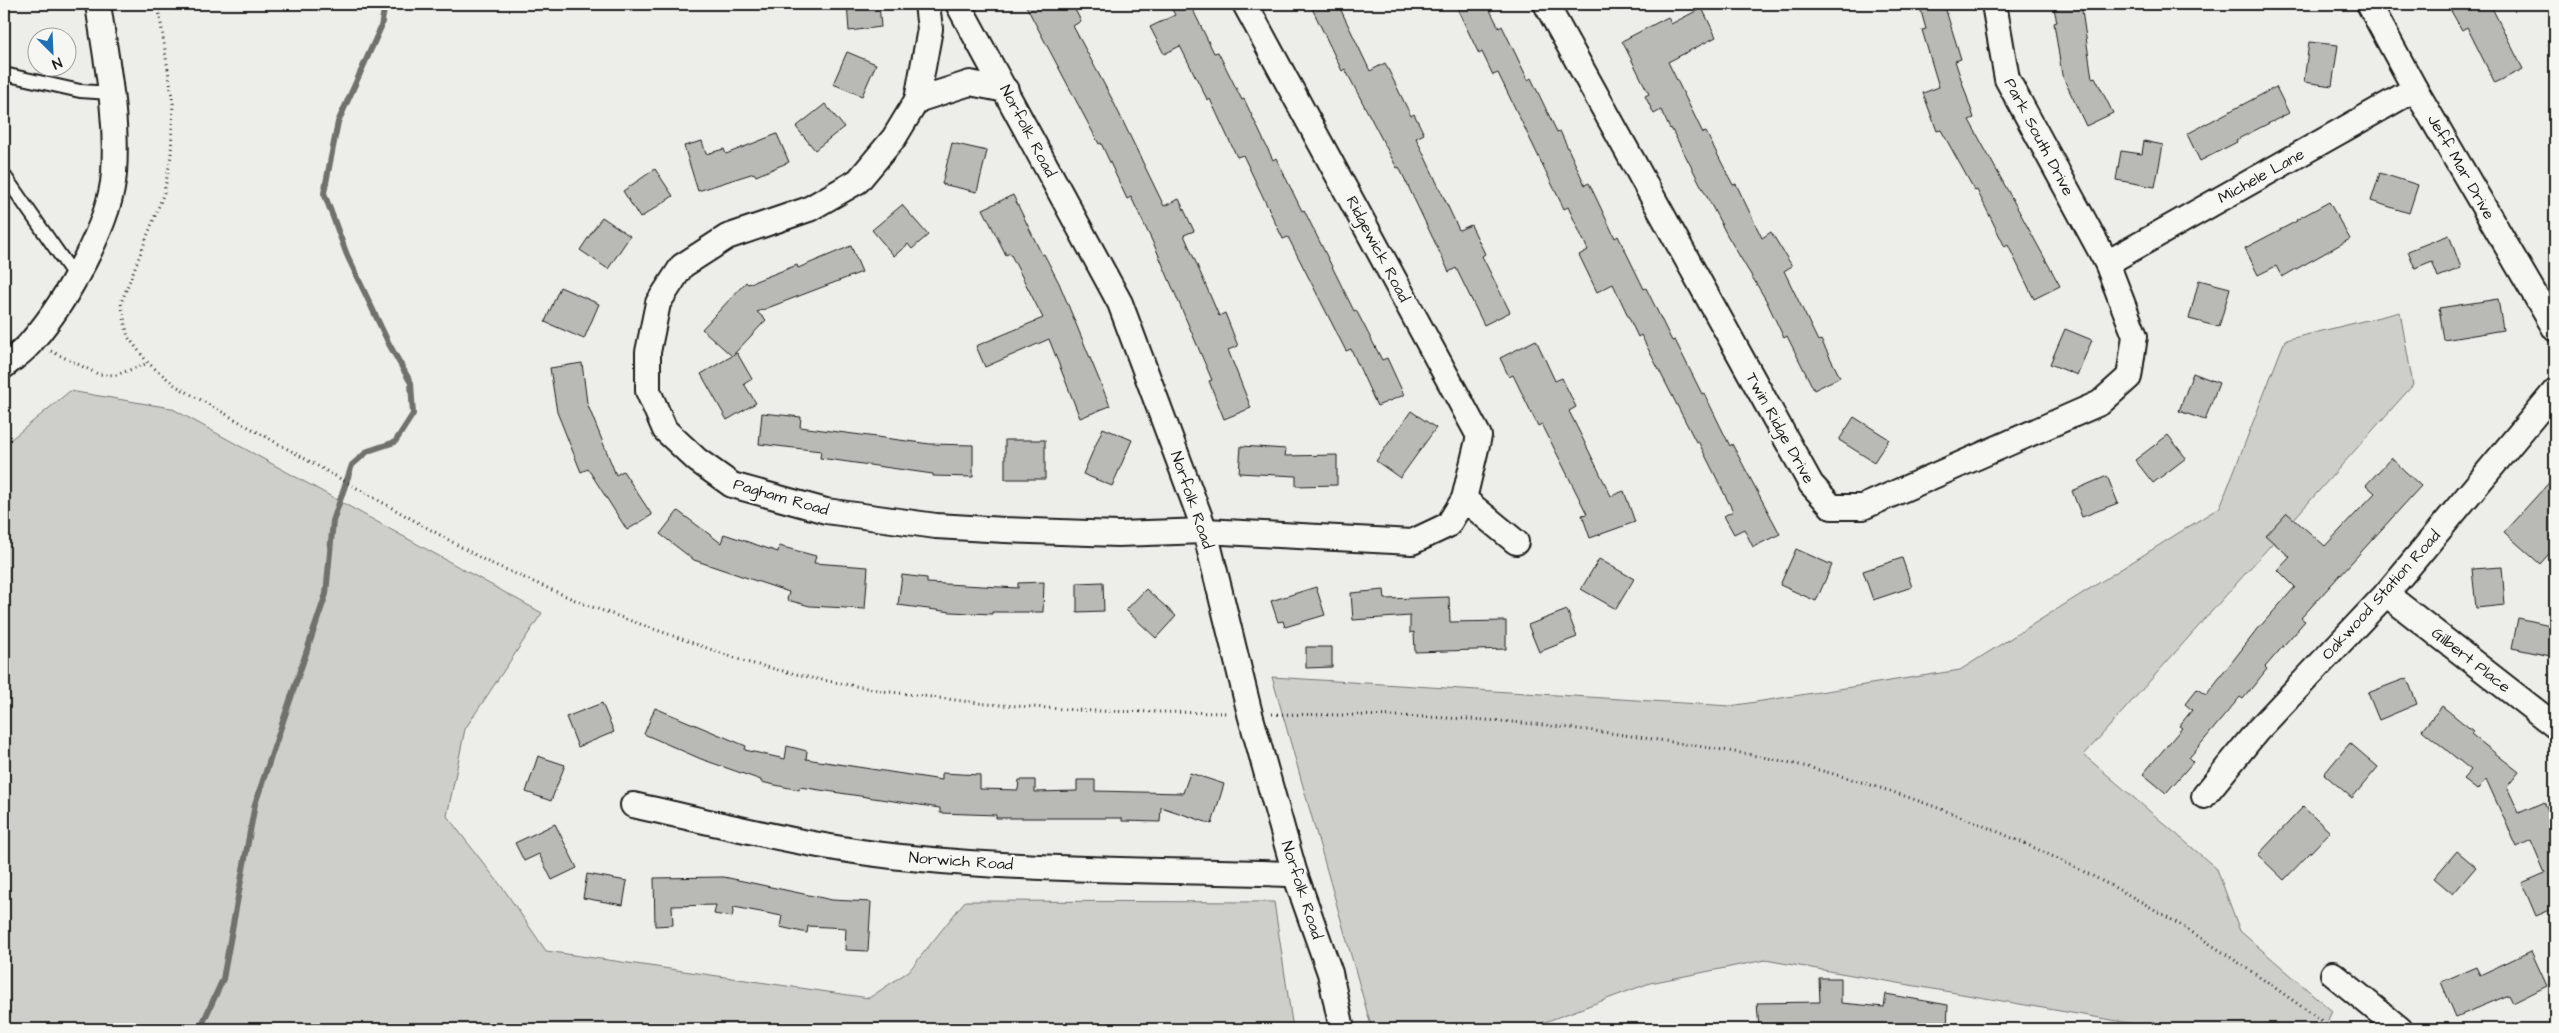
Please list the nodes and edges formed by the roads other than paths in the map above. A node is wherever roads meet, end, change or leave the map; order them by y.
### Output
1 (98, 4) edge
2 (928, 4) edge
3 (958, 4) edge
4 (1245, 4) edge
5 (1546, 4) edge
6 (1994, 4) edge
7 (2369, 4) edge
8 (4, 74) edge
9 (2416, 89) junction
10 (1006, 90) junction
11 (112, 93) junction
12 (917, 100) junction
13 (4, 175) edge
14 (2107, 263) junction
15 (76, 278) junction
16 (2555, 329) edge
17 (4, 366) edge
18 (2555, 391) edge
19 (1464, 499) junction
20 (1205, 530) junction
21 (1516, 542) dead end
22 (2386, 594) junction
23 (2555, 726) edge
24 (2204, 796) dead end
25 (633, 804) dead end
26 (1295, 874) junction
27 (2333, 974) dead end
28 (1342, 1029) edge
29 (2400, 1029) edge

1 - 11 street
2 - 12 street, Pagham Road
3 - 10 street, Norfolk Road
4 - 19 street, Ridgewick Road
5 - 14 street, Twin Ridge Drive
6 - 14 street, Park South Drive
7 - 9 street, Jeff Mar Drive
8 - 11 lane
9 - 14 street, Michele Lane
9 - 16 street, Jeff Mar Drive
10 - 12 street
10 - 20 street, Norfolk Road
11 - 15 street
12 - 20 street, Pagham Road
13 - 15 lane
15 - 17 street
18 - 22 street, Oakwood Station Road
19 - 20 street, Ridgewick Road
19 - 21 street
20 - 26 street, Norfolk Road
22 - 23 street, Gilbert Place
22 - 24 street, Oakwood Station Road
25 - 26 street, Norwich Road
26 - 28 street, Norfolk Road
27 - 29 street

